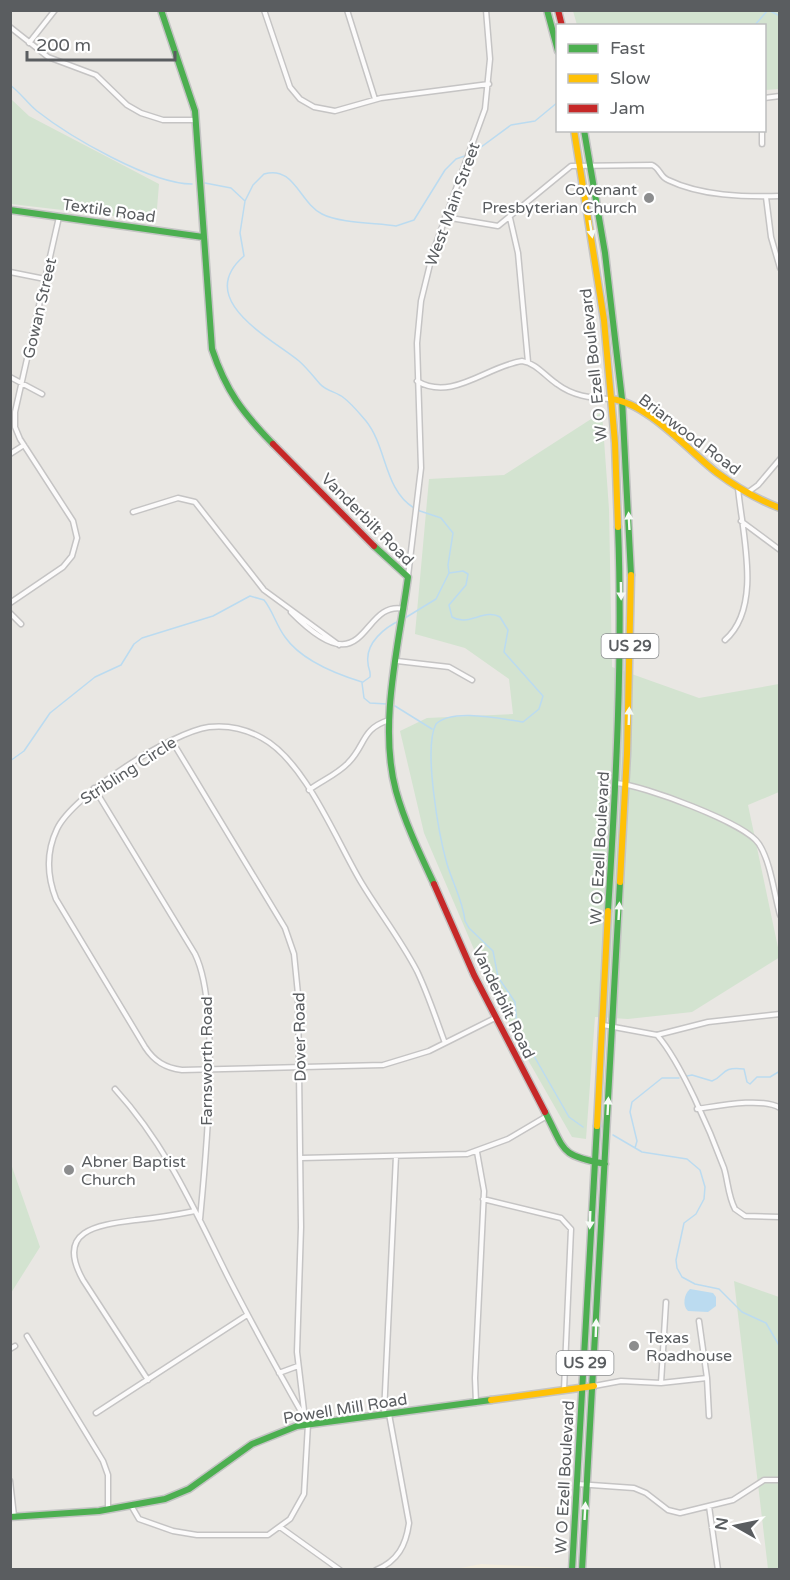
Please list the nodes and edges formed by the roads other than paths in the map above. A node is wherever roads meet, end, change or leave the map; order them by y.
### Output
1 (55, 10) edge
2 (161, 10) edge
3 (264, 10) edge
4 (347, 10) edge
5 (486, 10) edge
6 (548, 10) edge
7 (10, 27) edge
8 (29, 43) junction
9 (556, 43) edge
10 (489, 84) junction
11 (375, 99) junction
12 (196, 120) junction
13 (574, 132) edge
14 (584, 132) edge
15 (762, 132) edge
16 (762, 144) dead end
17 (581, 167) junction
18 (590, 167) junction
19 (780, 196) edge
20 (766, 197) junction
21 (10, 210) edge
22 (59, 217) junction
23 (445, 217) junction
24 (510, 217) junction
25 (203, 237) junction
26 (780, 268) edge
27 (10, 272) edge
28 (45, 279) junction
29 (528, 362) junction
30 (10, 377) edge
31 (417, 381) junction
32 (22, 383) junction
33 (42, 394) dead end
34 (611, 399) junction
35 (622, 399) junction
36 (24, 445) junction
37 (10, 454) edge
38 (780, 459) edge
39 (738, 487) junction
40 (627, 492) junction
41 (747, 493) junction
42 (618, 494) junction
43 (780, 508) edge
44 (133, 512) dead end
45 (741, 521) junction
46 (780, 550) edge
47 (408, 577) junction
48 (10, 603) edge
49 (403, 609) junction
50 (10, 613) edge
51 (21, 624) dead end
52 (725, 640) dead end
53 (396, 660) junction
54 (472, 680) dead end
55 (620, 695) junction
56 (629, 695) junction
57 (389, 720) junction
58 (172, 741) junction
59 (616, 783) junction
60 (626, 783) junction
61 (94, 788) junction
62 (309, 790) junction
63 (780, 915) edge
64 (780, 1014) edge
65 (495, 1018) junction
66 (602, 1025) junction
67 (612, 1025) junction
68 (657, 1035) junction
69 (445, 1043) junction
70 (299, 1068) junction
71 (208, 1070) junction
72 (115, 1089) dead end
73 (780, 1108) edge
74 (697, 1109) junction
75 (547, 1116) junction
76 (477, 1152) junction
77 (396, 1156) junction
78 (301, 1158) junction
79 (593, 1162) junction
80 (605, 1164) junction
81 (483, 1199) junction
82 (195, 1211) junction
83 (780, 1217) edge
84 (200, 1220) junction
85 (666, 1302) dead end
86 (247, 1314) junction
87 (699, 1321) dead end
88 (27, 1336) dead end
89 (298, 1366) junction
90 (279, 1373) junction
91 (707, 1378) junction
92 (148, 1380) junction
93 (661, 1383) junction
94 (584, 1386) junction
95 (594, 1386) junction
96 (564, 1390) junction
97 (476, 1403) junction
98 (96, 1413) dead end
99 (386, 1415) junction
100 (709, 1416) dead end
101 (306, 1421) junction
102 (780, 1480) edge
103 (10, 1481) edge
104 (587, 1483) junction
105 (577, 1484) junction
106 (131, 1505) junction
107 (709, 1506) junction
108 (108, 1508) junction
109 (12, 1516) edge
110 (280, 1527) junction
111 (340, 1569) edge
112 (376, 1569) edge
113 (572, 1569) edge
114 (582, 1569) edge
115 (718, 1569) edge

1 - 8 street
2 - 12 main road, Vanderbilt Road
3 - 11 street
4 - 11 street
5 - 10 street, West Main Street
6 - 9 main road
7 - 8 street
8 - 12 street
10 - 11 street
10 - 23 street, West Main Street
12 - 25 main road, Vanderbilt Road
13 - 17 main road, W O Ezell Boulevard / US 29
14 - 18 main road, W O Ezell Boulevard / US 29
15 - 16 street
17 - 18 street
17 - 24 street
17 -> 34 main road, W O Ezell Boulevard / US 29
18 - 20 street
18 - 35 main road, W O Ezell Boulevard / US 29
19 - 20 street
20 - 26 street
21 - 22 main road, Textile Road
22 - 25 main road, Textile Road
22 - 28 street, Gowan Street
23 - 24 street
23 - 31 street, West Main Street
24 - 29 street
25 - 47 main road, Vanderbilt Road
27 - 28 street
28 - 32 street, Gowan Street
29 - 31 street
29 - 34 street, Briarwood Road
30 - 32 street
31 - 47 street, West Main Street
32 - 33 street
32 - 36 street, Gowan Street
34 - 35 main road, Briarwood Road
34 - 42 main road, W O Ezell Boulevard / US 29
35 - 39 main road, Briarwood Road
35 - 40 main road, W O Ezell Boulevard / US 29
36 - 37 street
36 - 48 street, Gowan Street
38 - 41 street
39 - 41 main road, Briarwood Road
39 - 45 street
40 - 42 main road
56 -> 40 main road, W O Ezell Boulevard / US 29
41 - 43 main road, Briarwood Road
42 -> 55 main road, W O Ezell Boulevard / US 29
44 - 49 street
45 - 46 street
45 - 52 street
47 - 49 main road, Vanderbilt Road
49 - 53 main road, Vanderbilt Road
50 - 51 street
53 - 54 street
53 - 57 main road, Vanderbilt Road
55 - 56 main road
55 - 59 main road, W O Ezell Boulevard / US 29
60 -> 56 main road, W O Ezell Boulevard / US 29
57 - 62 street
57 - 65 main road, Vanderbilt Road
58 - 61 street, Stribling Circle
58 - 62 street, Stribling Circle
58 - 70 street, Dover Road
59 - 60 street
59 - 66 main road, W O Ezell Boulevard / US 29
60 - 63 street
67 -> 60 main road, W O Ezell Boulevard / US 29
61 - 71 street, Farnsworth Road
61 - 71 street, Stribling Circle
62 - 69 street, Stribling Circle
64 - 68 street
65 - 69 street, Stribling Circle
65 - 75 main road, Vanderbilt Road
66 - 67 street
66 - 79 main road, W O Ezell Boulevard / US 29
67 - 68 street
80 -> 67 main road, W O Ezell Boulevard / US 29
68 - 74 street
69 - 70 street, Stribling Circle
70 - 71 street, Stribling Circle
70 - 78 street, Dover Road
71 - 84 street, Farnsworth Road
72 - 82 street
73 - 74 street
74 - 83 street
75 - 76 street
75 - 79 main road, Vanderbilt Road
76 - 77 street
76 - 81 street
77 - 78 street
77 - 99 street
78 - 89 street, Dover Road
79 - 80 main road, Vanderbilt Road
79 -> 94 main road, W O Ezell Boulevard / US 29
95 -> 80 main road, W O Ezell Boulevard / US 29
81 - 96 street
81 - 97 street
82 - 84 street
82 - 92 street
84 - 86 street
85 - 93 street
86 - 90 street
86 - 92 street
87 - 91 street
88 - 108 street
89 - 90 street
89 - 101 street, Dover Road
90 - 101 street
91 - 93 street
91 - 100 street
92 - 98 street
93 - 95 street
94 - 95 main road, Powell Mill Road
94 - 96 main road, Powell Mill Road
94 - 105 main road, W O Ezell Boulevard / US 29
95 - 104 main road, W O Ezell Boulevard / US 29
96 - 97 main road, Powell Mill Road
97 - 99 main road, Powell Mill Road
99 - 101 main road, Powell Mill Road
99 - 112 street
101 - 106 main road, Powell Mill Road
101 - 110 street, Dover Road
102 - 107 street
103 - 109 street
104 - 105 street
104 - 107 street
114 -> 104 main road, W O Ezell Boulevard / US 29
105 - 113 main road, W O Ezell Boulevard / US 29
106 - 108 main road, Powell Mill Road
106 - 110 street
107 - 115 street
108 - 109 main road, Powell Mill Road
110 - 111 street

